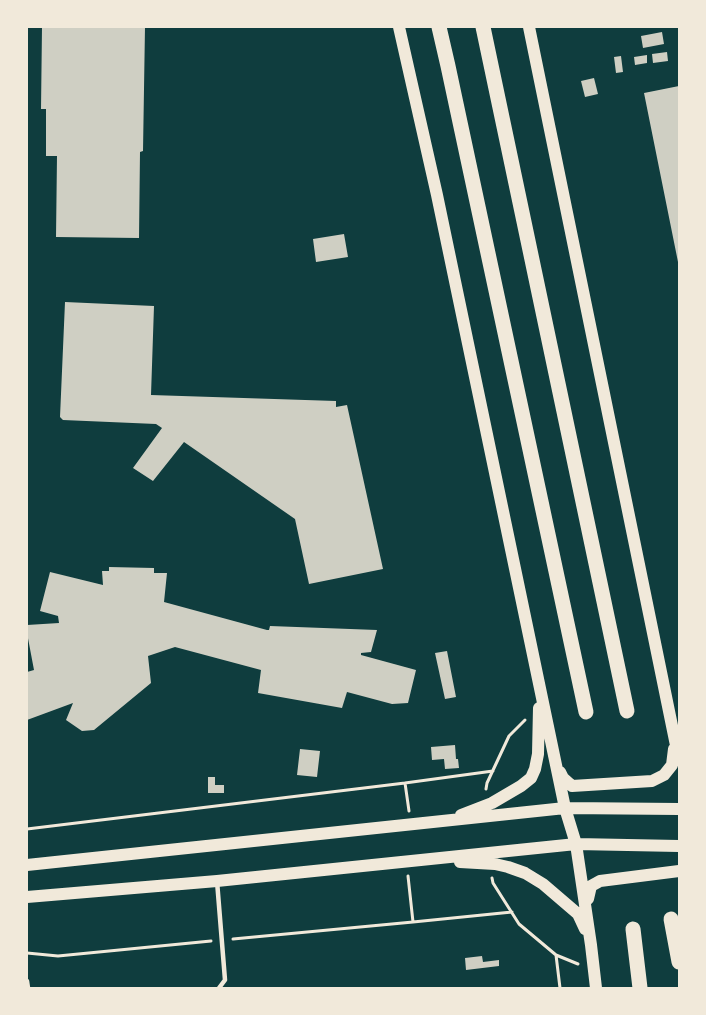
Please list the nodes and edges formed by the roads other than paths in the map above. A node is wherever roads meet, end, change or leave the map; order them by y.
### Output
1 (399, 27) edge
2 (439, 27) edge
3 (483, 27) edge
4 (529, 27) edge
5 (540, 686) junction
6 (627, 711) dead end
7 (586, 712) dead end
8 (677, 737) edge
9 (679, 760) edge
10 (556, 766) junction
11 (565, 808) junction
12 (679, 808) edge
13 (447, 821) junction
14 (576, 844) junction
15 (679, 846) edge
16 (419, 860) junction
17 (27, 866) edge
18 (679, 871) edge
19 (217, 881) junction
20 (27, 897) edge
21 (586, 910) junction
22 (671, 919) dead end
23 (633, 929) dead end
24 (591, 945) junction
25 (679, 962) edge
26 (27, 981) edge
27 (28, 988) edge
28 (219, 988) edge
29 (596, 988) edge
30 (640, 988) edge

1 - 5 main road
2 - 7 highway
3 - 6 highway
4 - 8 main road
5 - 10 main road
5 - 13 main road
8 - 9 main road
8 - 10 main road
10 - 11 main road
11 - 12 main road
11 - 13 main road
11 - 14 main road
13 - 17 main road
14 - 15 main road
14 - 16 main road
14 - 21 main road
16 - 19 main road
16 - 24 main road
18 - 21 main road
19 - 20 main road
19 - 28 lane
21 - 24 main road
22 - 25 highway
23 - 30 highway
24 - 29 main road
26 - 27 lane

